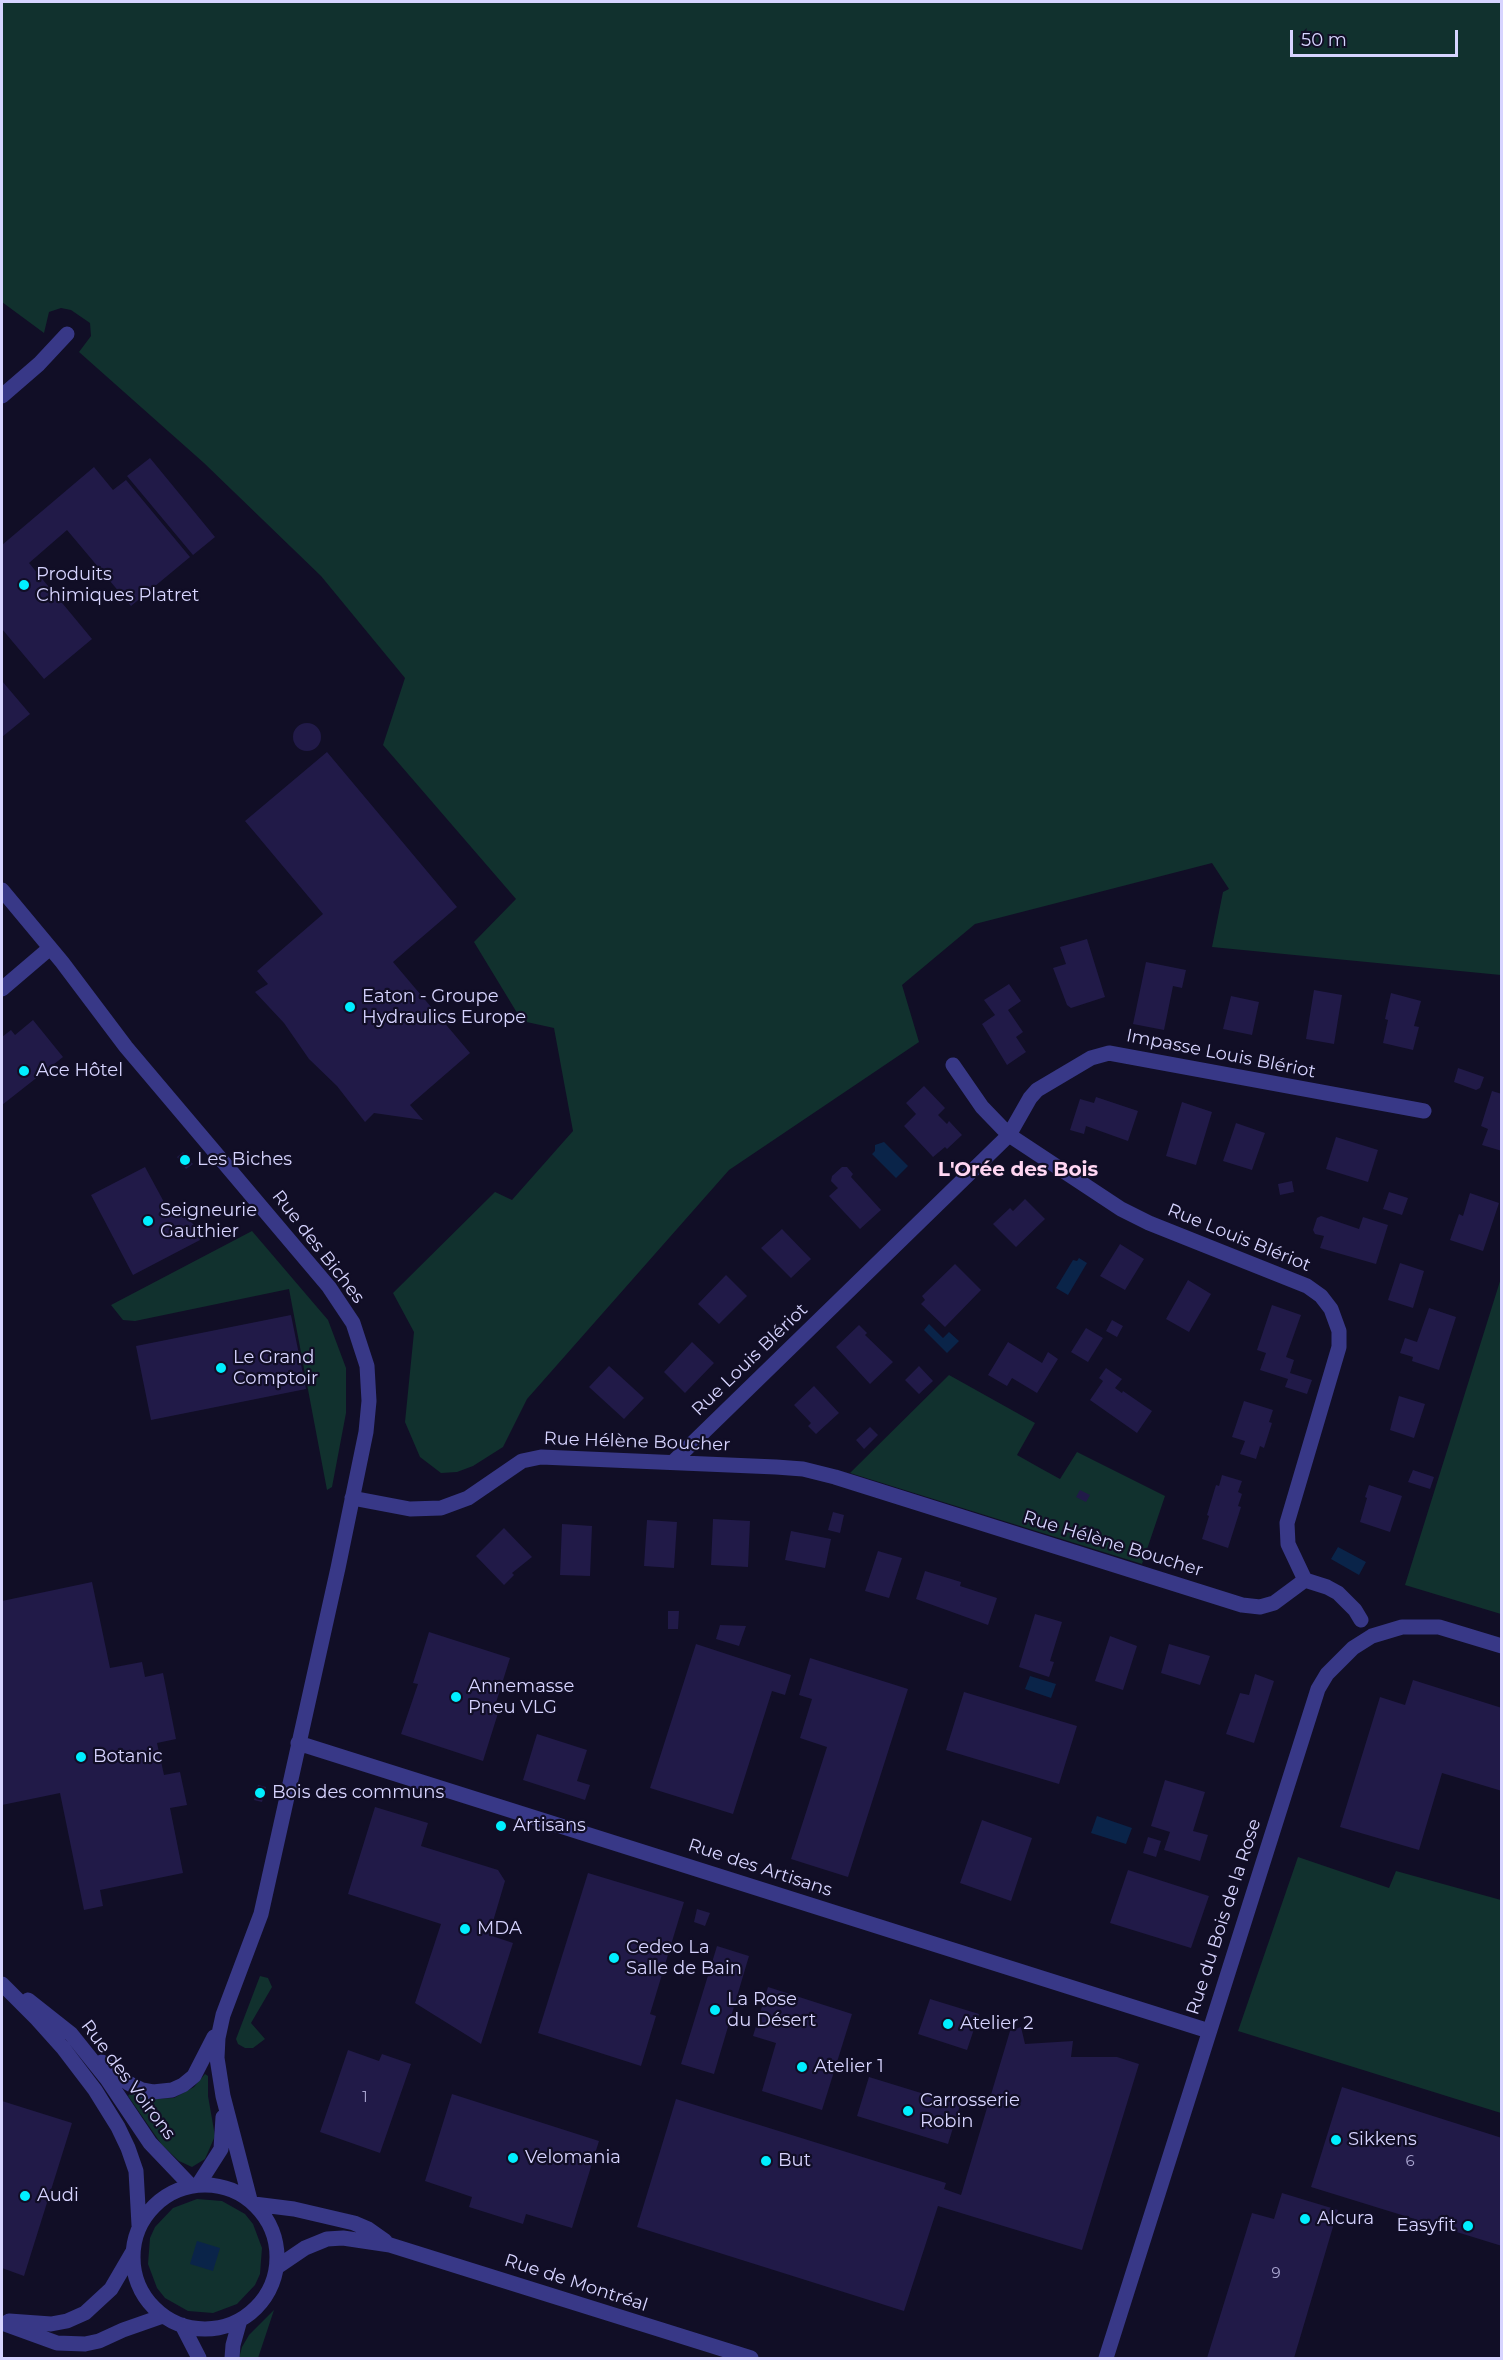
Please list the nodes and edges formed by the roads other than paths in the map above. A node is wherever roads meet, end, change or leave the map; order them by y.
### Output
1 (67, 334) dead end
2 (2, 396) edge
3 (2, 890) edge
4 (50, 948) junction
5 (2, 989) edge
6 (953, 1065) dead end
7 (1424, 1111) dead end
8 (1009, 1135) junction
9 (673, 1462) junction
10 (352, 1498) junction
11 (1305, 1580) junction
12 (1361, 1620) dead end
13 (1502, 1646) edge
14 (298, 1743) junction
15 (2, 1983) edge
16 (221, 2024) junction
17 (1209, 2031) junction
18 (81, 2045) junction
19 (223, 2096) junction
20 (195, 2185) junction
21 (252, 2202) junction
22 (140, 2225) junction
23 (390, 2245) junction
24 (132, 2253) junction
25 (277, 2267) junction
26 (163, 2316) junction
27 (240, 2320) junction
28 (2, 2322) edge
29 (182, 2325) junction
30 (199, 2358) edge
31 (232, 2358) edge
32 (751, 2358) edge
33 (1106, 2358) edge

1 - 2 street
3 - 4 street, Rue des Biches
4 - 5 street
4 - 10 street, Rue des Biches
6 - 8 street, Rue Louis Blériot
7 - 8 street, Impasse Louis Blériot
8 - 9 street, Rue Louis Blériot
8 - 11 street, Rue Louis Blériot
9 - 10 street, Rue Hélène Boucher
9 - 11 street, Rue Hélène Boucher
10 - 14 street
11 - 12 street
13 - 17 street, Rue du Bois de la Rose
14 - 16 street
14 - 17 street, Rue des Artisans
15 - 18 street, Rue des Voirons
15 - 22 street, Rue des Voirons
16 - 18 street
16 - 19 street
17 - 33 street, Rue du Bois de la Rose
18 - 20 street, Rue des Voirons
19 - 20 street
19 - 21 street
20 - 21 street
20 - 22 street
21 - 23 street, Rue de Montréal
21 - 25 street
22 - 24 street
23 - 25 street, Rue de Montréal
23 - 32 street, Rue de Montréal
24 - 26 street
24 - 28 street
25 - 27 street
26 - 28 street
26 - 29 street
27 - 29 street
27 - 31 street
29 - 30 street

